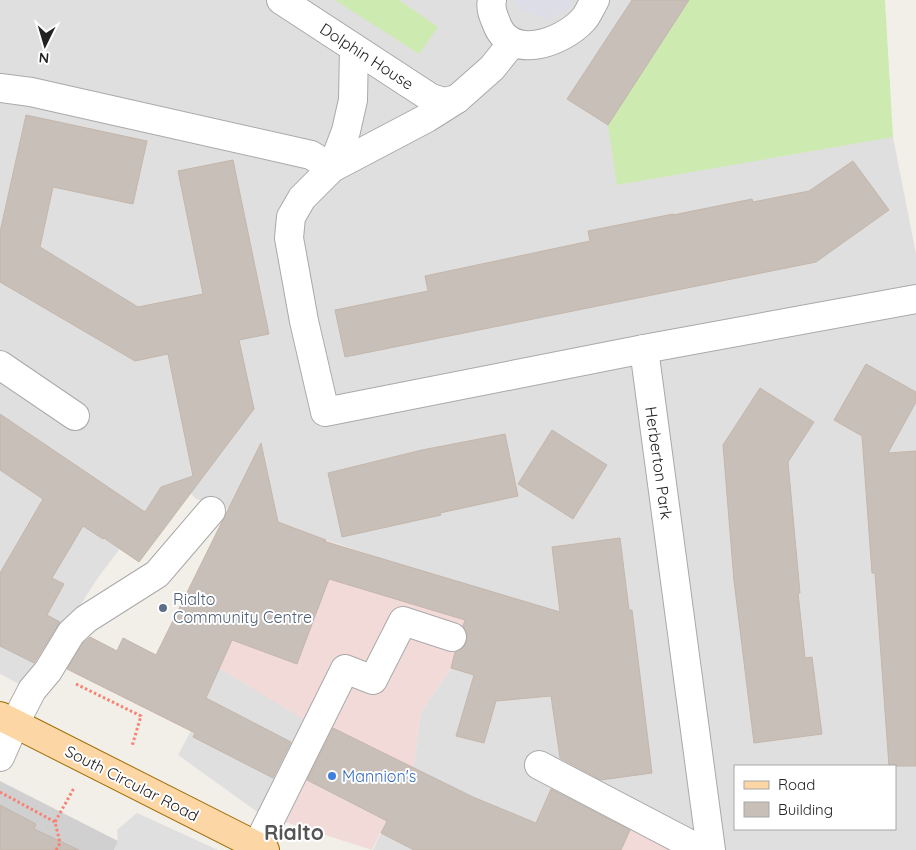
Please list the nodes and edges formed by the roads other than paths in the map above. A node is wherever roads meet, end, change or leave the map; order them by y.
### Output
1 (280, 0) edge
2 (492, 0) edge
3 (594, 0) edge
4 (512, 42) junction
5 (354, 48) junction
6 (0, 88) edge
7 (456, 99) junction
8 (332, 168) junction
9 (916, 299) edge
10 (644, 349) junction
11 (0, 365) edge
12 (75, 416) dead end
13 (212, 511) dead end
14 (452, 637) dead end
15 (7, 720) edge
16 (0, 757) edge
17 (539, 765) dead end
18 (261, 848) edge
19 (701, 850) edge
20 (711, 850) edge

1 - 5 street, Dolphin House
2 - 4 street
3 - 4 street
4 - 7 street
5 - 7 street, Dolphin House
5 - 8 street
6 - 8 street
7 - 8 street
8 - 10 street
9 - 10 street
10 - 20 street, Herberton Park
11 - 12 street
13 - 15 street
14 - 18 street
15 - 16 street
15 - 18 main road, South Circular Road
17 - 19 street

